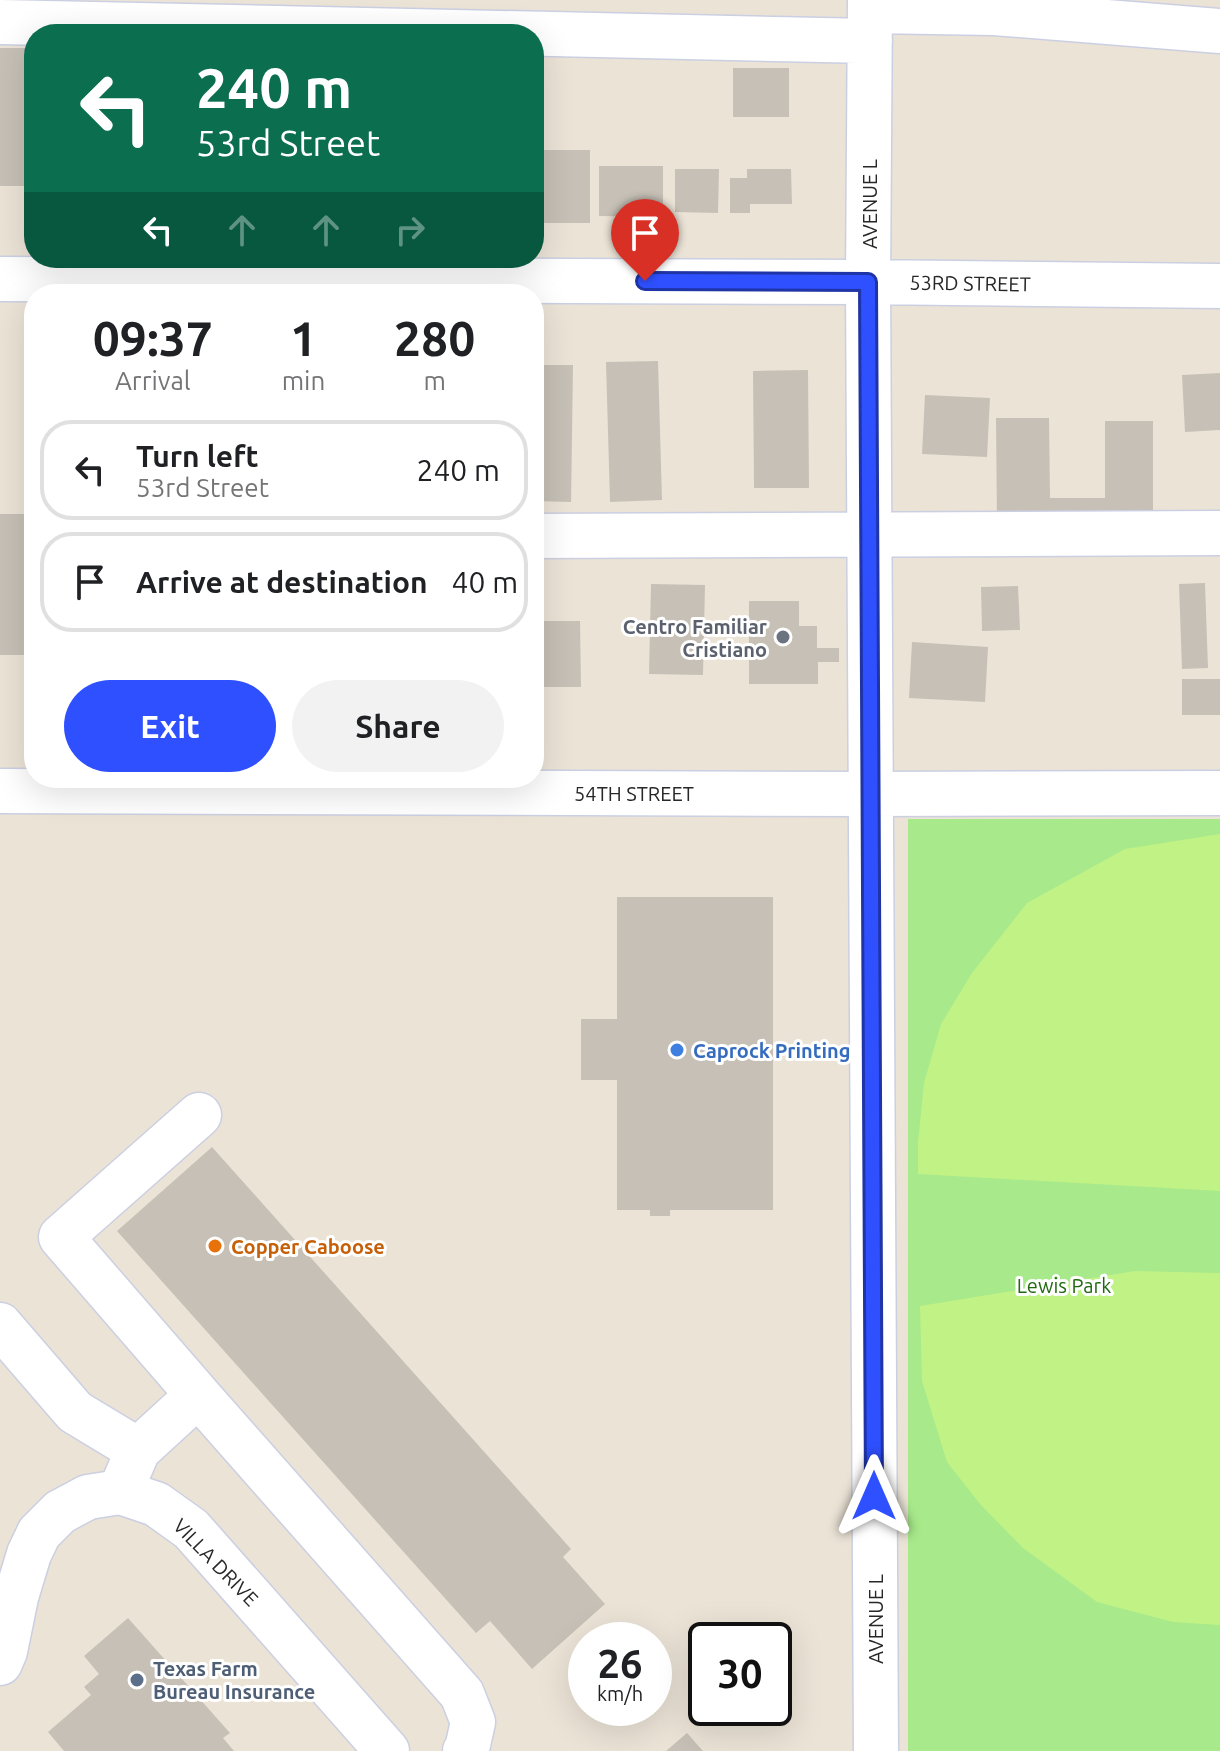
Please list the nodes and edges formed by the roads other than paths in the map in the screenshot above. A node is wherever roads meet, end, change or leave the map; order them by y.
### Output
1 (870, 17) edge
2 (0, 22) edge
3 (1220, 31) edge
4 (0, 279) edge
5 (868, 282) junction
6 (204, 284) edge
7 (544, 285) edge
8 (1220, 286) edge
9 (1220, 533) edge
10 (869, 535) junction
11 (544, 536) edge
12 (164, 788) edge
13 (509, 788) edge
14 (0, 791) edge
15 (1220, 793) edge
16 (870, 794) junction
17 (199, 1115) dead end
18 (0, 1325) edge
19 (198, 1395) junction
20 (138, 1450) junction
21 (120, 1492) junction
22 (0, 1663) edge
23 (387, 1751) edge
24 (465, 1751) edge
25 (876, 1751) edge

1 - 2 street
1 - 3 street
1 - 5 street, AVENUE L
4 - 6 street, 53RD STREET
5 - 7 street, 53RD STREET
5 - 8 street, 53RD STREET
5 - 10 street, AVENUE L
9 - 10 street
10 - 11 street
10 - 16 street, AVENUE L
12 - 14 street, 54TH STREET
13 - 16 street, 54TH STREET
15 - 16 street, 54TH STREET
16 - 25 street, AVENUE L
17 - 19 street
18 - 20 street
19 - 20 street
19 - 24 street
20 - 21 street
21 - 22 street
21 - 23 street, VILLA DRIVE

